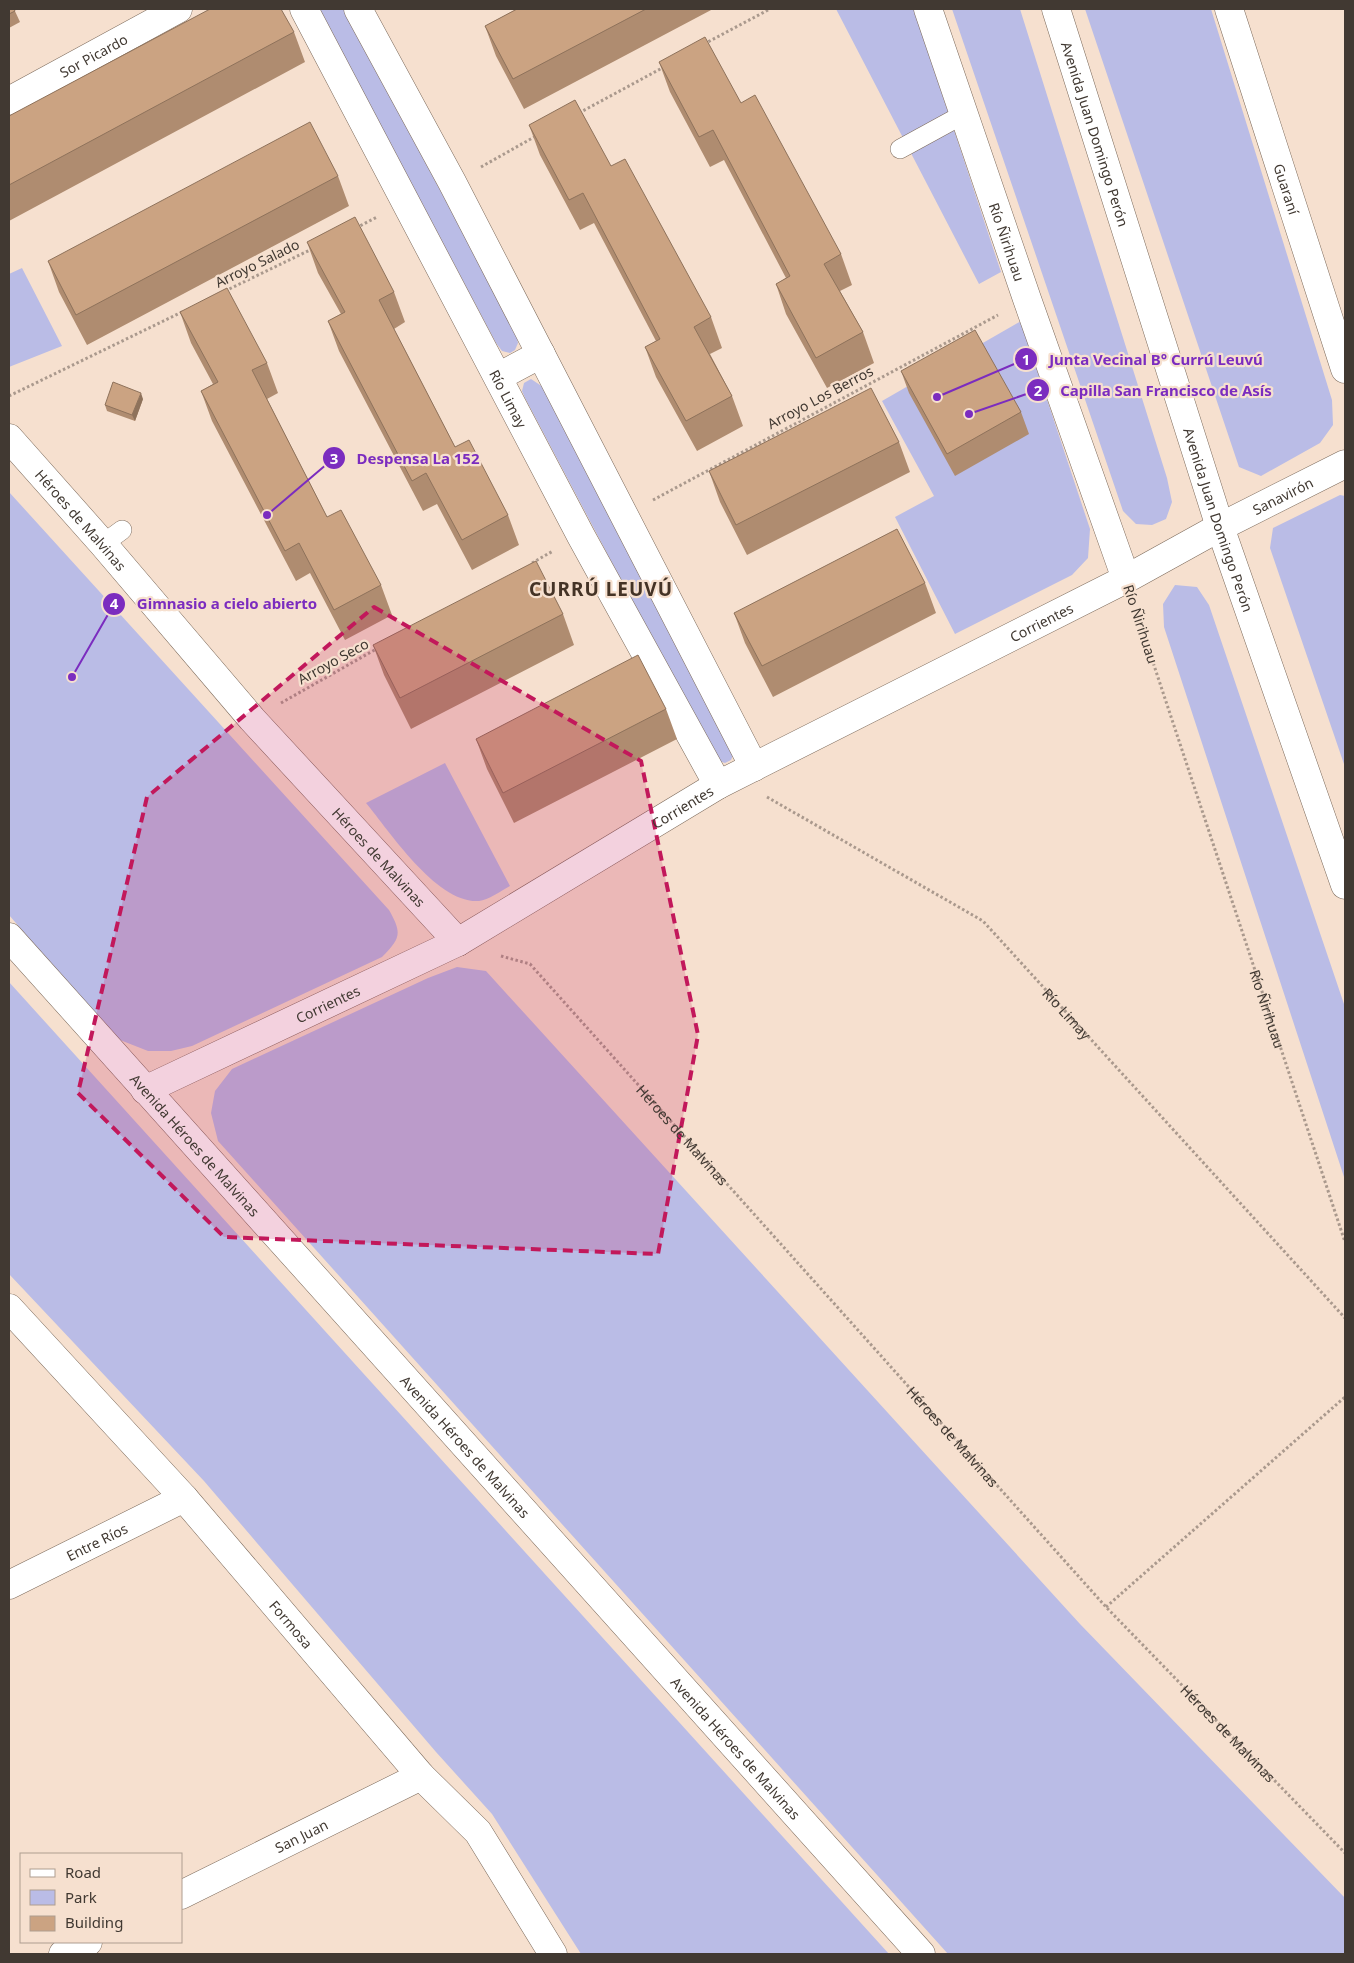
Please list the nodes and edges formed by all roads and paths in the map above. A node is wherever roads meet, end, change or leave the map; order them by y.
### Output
1 (178, 9) edge
2 (304, 9) edge
3 (358, 9) edge
4 (770, 9) edge
5 (928, 9) edge
6 (1056, 9) edge
7 (1229, 9) edge
8 (701, 46) edge
9 (667, 65) edge
10 (9, 101) edge
11 (964, 114) junction
12 (572, 116) edge
13 (538, 135) edge
14 (900, 149) dead end
15 (452, 182) junction
16 (407, 203) junction
17 (354, 228) edge
18 (318, 246) edge
19 (221, 293) edge
20 (1027, 299) junction
21 (186, 310) edge
22 (541, 354) junction
23 (1345, 368) edge
24 (498, 377) junction
25 (9, 396) edge
26 (9, 438) edge
27 (1345, 464) edge
28 (624, 515) junction
29 (1220, 527) junction
30 (581, 536) junction
31 (529, 565) edge
32 (1126, 579) junction
33 (382, 646) edge
34 (252, 719) junction
35 (735, 777) junction
36 (1345, 885) edge
37 (9, 937) edge
38 (458, 942) junction
39 (145, 1090) junction
40 (1345, 1242) edge
41 (9, 1308) edge
42 (1345, 1318) edge
43 (1345, 1397) edge
44 (184, 1498) junction
45 (9, 1585) edge
46 (1106, 1607) junction
47 (421, 1776) junction
48 (1345, 1854) edge
49 (182, 1895) edge
50 (86, 1943) edge
51 (63, 1954) edge
52 (553, 1954) edge
53 (921, 1954) edge

1 - 10 street, Sor Picardo
2 - 16 street, Río Limay
3 - 15 street
4 - 8 path
5 - 11 street, Río Ñirihuau
6 - 29 street, Avenida Juan Domingo Perón
7 - 23 street, Guaraní
9 - 12 path
11 - 14 lane
11 - 20 street, Río Ñirihuau
13 - 15 path
15 - 22 street
16 - 17 path
16 - 24 street, Río Limay
18 - 19 path, Arroyo Salado
20 - 28 path, Arroyo Los Berros
20 - 32 street, Río Ñirihuau
21 - 25 path
22 - 24 street
22 - 28 street
24 - 30 street, Río Limay
26 - 34 street, Héroes de Malvinas
27 - 29 street, Sanavirón
28 - 35 street
29 - 32 street, Corrientes
29 - 36 street, Avenida Juan Domingo Perón
30 - 31 path
30 - 35 street, Río Limay
32 - 35 street, Corrientes
32 - 40 path, Río Ñirihuau
33 - 34 path, Arroyo Seco
34 - 38 street, Héroes de Malvinas
35 - 38 street, Corrientes
35 - 42 path, Río Limay
37 - 39 street, Avenida Héroes de Malvinas
38 - 39 street, Corrientes
38 - 46 path, Héroes de Malvinas
39 - 53 street, Avenida Héroes de Malvinas
41 - 44 street, Formosa
43 - 46 path
44 - 45 street, Entre Ríos
44 - 47 street, Formosa
46 - 48 path, Héroes de Malvinas
47 - 49 street, San Juan
47 - 52 street, Formosa
50 - 51 street

